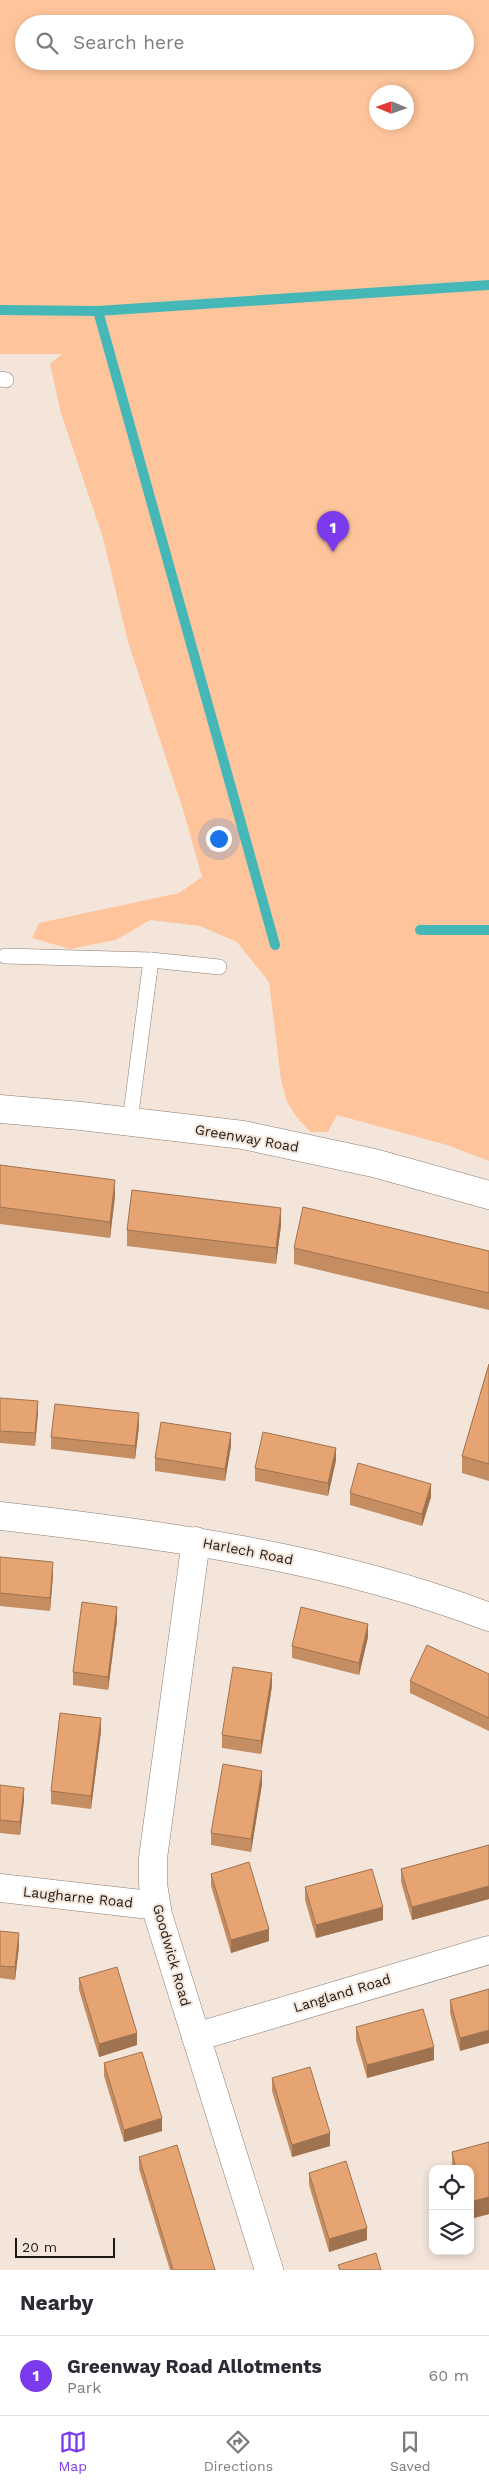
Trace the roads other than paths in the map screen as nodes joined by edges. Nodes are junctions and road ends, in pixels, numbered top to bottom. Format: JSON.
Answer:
{"nodes":[{"id":1,"x":5,"y":956,"type":"dead end"},
{"id":2,"x":151,"y":960,"type":"junction"},
{"id":3,"x":219,"y":967,"type":"dead end"},
{"id":4,"x":0,"y":1109,"type":"edge"},
{"id":5,"x":130,"y":1121,"type":"junction"},
{"id":6,"x":489,"y":1195,"type":"edge"},
{"id":7,"x":0,"y":1516,"type":"edge"},
{"id":8,"x":196,"y":1541,"type":"junction"},
{"id":9,"x":489,"y":1617,"type":"edge"},
{"id":10,"x":0,"y":1888,"type":"edge"},
{"id":11,"x":155,"y":1902,"type":"junction"},
{"id":12,"x":489,"y":1950,"type":"edge"},
{"id":13,"x":196,"y":2037,"type":"junction"},
{"id":14,"x":269,"y":2270,"type":"edge"}],
"edges":[{"from":1,"to":2,"type":"lane"},
{"from":2,"to":3,"type":"lane"},
{"from":2,"to":5,"type":"lane"},
{"from":4,"to":5,"type":"street","name":"Greenway Road"},
{"from":5,"to":6,"type":"street","name":"Greenway Road"},
{"from":7,"to":8,"type":"street","name":"Harlech Road"},
{"from":8,"to":9,"type":"street","name":"Harlech Road"},
{"from":8,"to":11,"type":"street","name":"Goodwick Road"},
{"from":10,"to":11,"type":"street","name":"Laugharne Road"},
{"from":11,"to":13,"type":"street","name":"Goodwick Road"},
{"from":12,"to":13,"type":"street","name":"Langland Road"},
{"from":13,"to":14,"type":"street","name":"Goodwick Road"}]}
